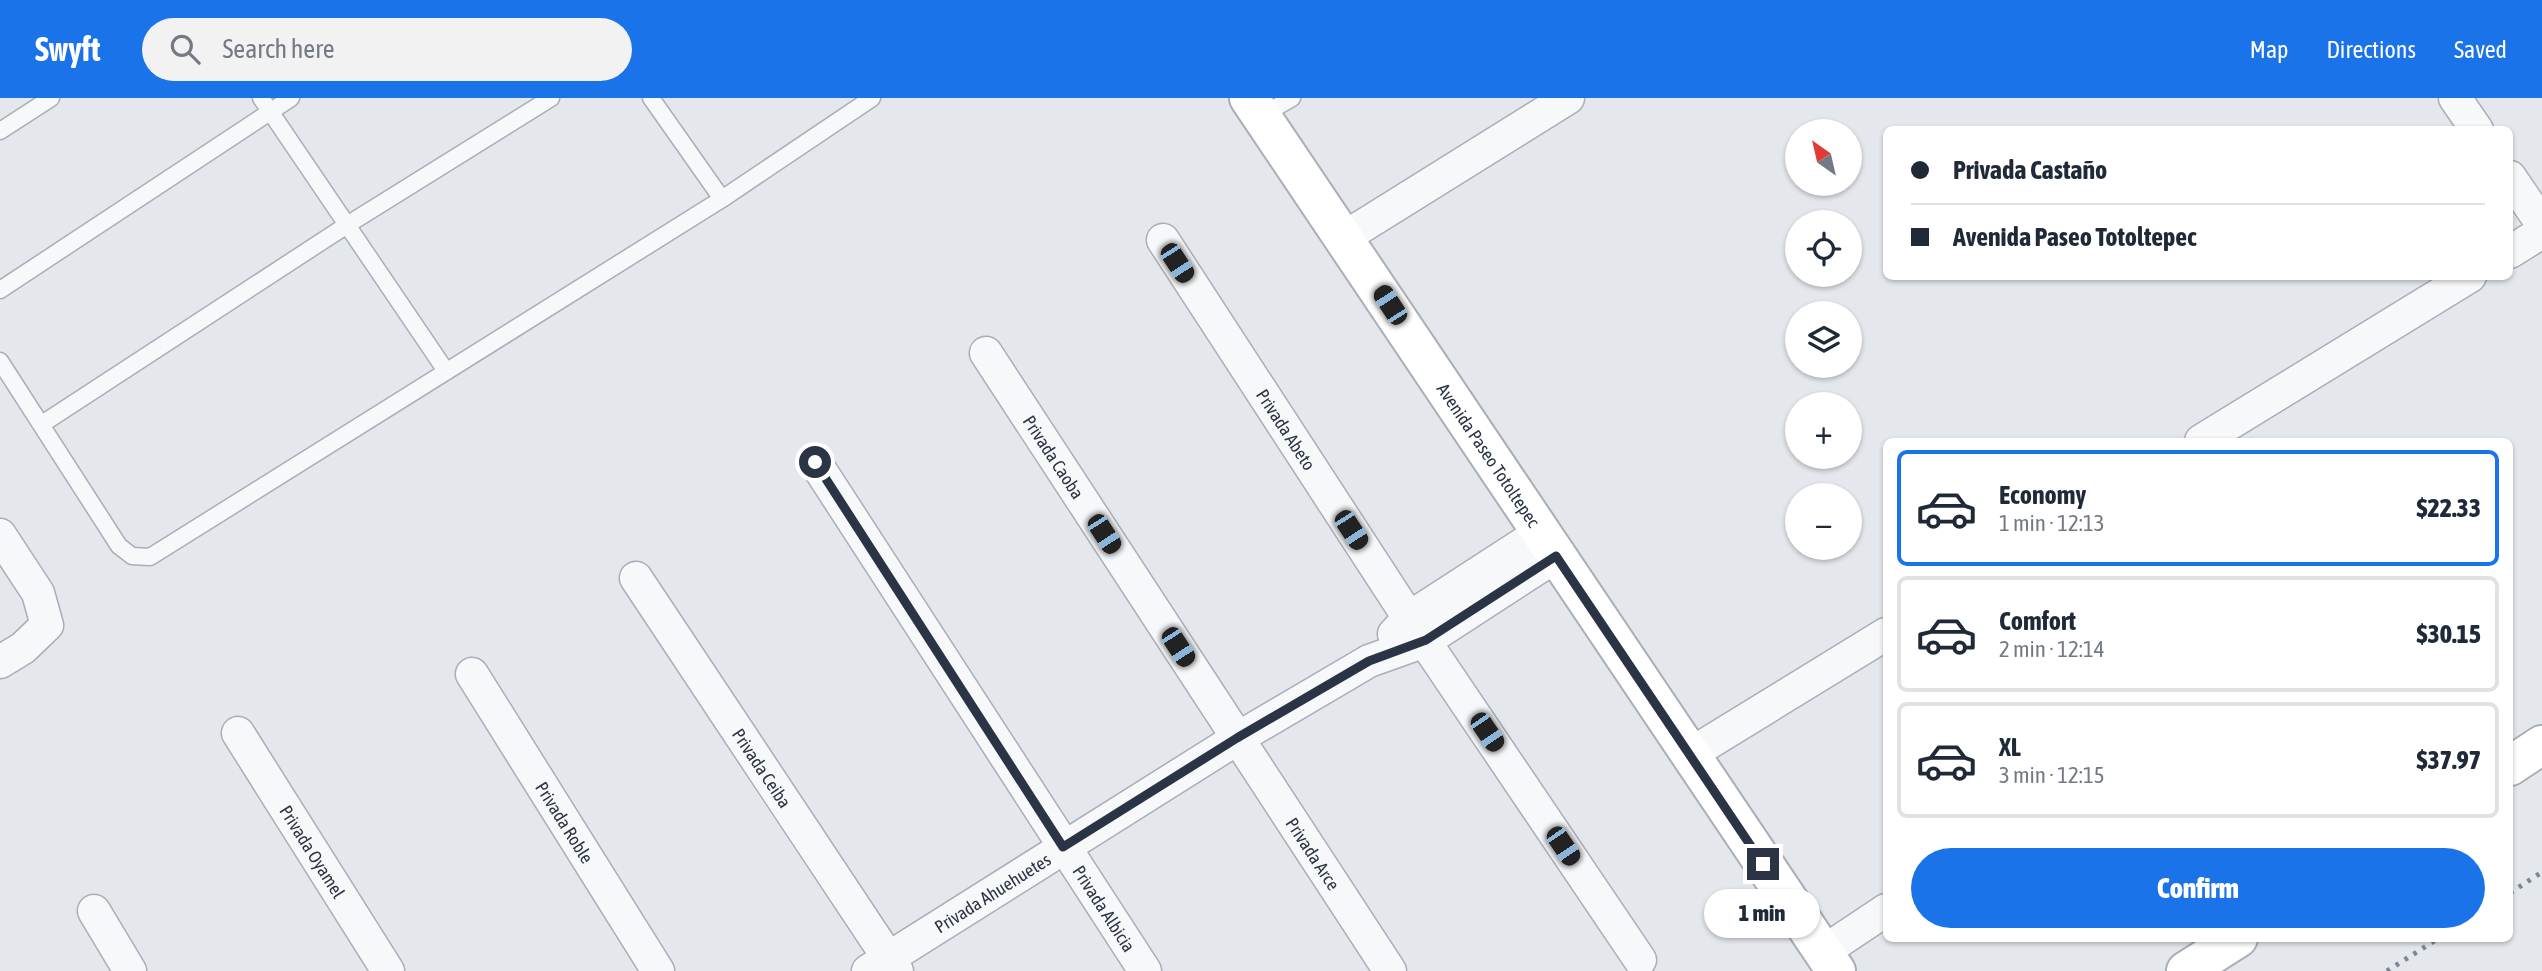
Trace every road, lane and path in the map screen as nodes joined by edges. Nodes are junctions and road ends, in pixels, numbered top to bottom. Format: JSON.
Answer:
{"nodes":[{"id":1,"x":51,"y":98,"type":"edge"},
{"id":2,"x":292,"y":98,"type":"edge"},
{"id":3,"x":551,"y":98,"type":"edge"},
{"id":4,"x":651,"y":98,"type":"edge"},
{"id":5,"x":872,"y":98,"type":"edge"},
{"id":6,"x":1568,"y":98,"type":"edge"},
{"id":7,"x":2455,"y":98,"type":"edge"},
{"id":8,"x":1267,"y":104,"type":"edge"},
{"id":9,"x":266,"y":105,"type":"edge"},
{"id":10,"x":2474,"y":126,"type":"edge"},
{"id":11,"x":0,"y":131,"type":"edge"},
{"id":12,"x":2513,"y":181,"type":"edge"},
{"id":13,"x":722,"y":199,"type":"junction"},
{"id":14,"x":2542,"y":224,"type":"edge"},
{"id":15,"x":347,"y":225,"type":"junction"},
{"id":16,"x":2542,"y":232,"type":"edge"},
{"id":17,"x":1345,"y":237,"type":"junction"},
{"id":18,"x":1163,"y":240,"type":"dead end"},
{"id":19,"x":2513,"y":250,"type":"edge"},
{"id":20,"x":2463,"y":280,"type":"edge"},
{"id":21,"x":0,"y":290,"type":"edge"},
{"id":22,"x":986,"y":353,"type":"dead end"},
{"id":23,"x":0,"y":361,"type":"edge"},
{"id":24,"x":446,"y":371,"type":"junction"},
{"id":25,"x":42,"y":424,"type":"junction"},
{"id":26,"x":2206,"y":438,"type":"edge"},
{"id":27,"x":815,"y":462,"type":"dead end"},
{"id":28,"x":0,"y":535,"type":"edge"},
{"id":29,"x":1548,"y":545,"type":"junction"},
{"id":30,"x":636,"y":578,"type":"dead end"},
{"id":31,"x":1417,"y":629,"type":"junction"},
{"id":32,"x":1883,"y":636,"type":"edge"},
{"id":33,"x":0,"y":662,"type":"edge"},
{"id":34,"x":472,"y":674,"type":"dead end"},
{"id":35,"x":238,"y":733,"type":"dead end"},
{"id":36,"x":1237,"y":738,"type":"junction"},
{"id":37,"x":2542,"y":745,"type":"edge"},
{"id":38,"x":1689,"y":755,"type":"junction"},
{"id":39,"x":2513,"y":764,"type":"edge"},
{"id":40,"x":1063,"y":847,"type":"junction"},
{"id":41,"x":94,"y":911,"type":"dead end"},
{"id":42,"x":1883,"y":914,"type":"edge"},
{"id":43,"x":2232,"y":942,"type":"edge"},
{"id":44,"x":1640,"y":960,"type":"dead end"},
{"id":45,"x":1829,"y":961,"type":"edge"},
{"id":46,"x":884,"y":967,"type":"edge"},
{"id":47,"x":130,"y":971,"type":"edge"},
{"id":48,"x":388,"y":971,"type":"edge"},
{"id":49,"x":658,"y":971,"type":"edge"},
{"id":50,"x":1145,"y":971,"type":"edge"},
{"id":51,"x":1390,"y":971,"type":"edge"},
{"id":52,"x":2186,"y":971,"type":"edge"}],
"edges":[{"from":1,"to":11,"type":"lane"},
{"from":2,"to":9,"type":"lane"},
{"from":3,"to":15,"type":"lane"},
{"from":4,"to":13,"type":"lane"},
{"from":5,"to":13,"type":"lane"},
{"from":6,"to":17,"type":"street"},
{"from":7,"to":10,"type":"street"},
{"from":8,"to":17,"type":"main road","name":"Avenida Paseo Totoltepec"},
{"from":9,"to":15,"type":"lane"},
{"from":9,"to":21,"type":"lane"},
{"from":12,"to":14,"type":"street"},
{"from":13,"to":24,"type":"lane"},
{"from":15,"to":24,"type":"lane"},
{"from":15,"to":25,"type":"lane"},
{"from":16,"to":19,"type":"street"},
{"from":17,"to":29,"type":"main road","name":"Avenida Paseo Totoltepec"},
{"from":18,"to":31,"type":"street","name":"Privada Abeto"},
{"from":20,"to":26,"type":"street"},
{"from":22,"to":36,"type":"street","name":"Privada Caoba"},
{"from":23,"to":25,"type":"lane"},
{"from":24,"to":25,"type":"lane"},
{"from":27,"to":40,"type":"street","name":"Privada Albicia"},
{"from":28,"to":33,"type":"street"},
{"from":29,"to":31,"type":"street","name":"Privada Ahuehuetes"},
{"from":29,"to":38,"type":"main road","name":"Avenida Paseo Totoltepec"},
{"from":30,"to":46,"type":"street","name":"Privada Ceiba"},
{"from":31,"to":36,"type":"street","name":"Privada Ahuehuetes"},
{"from":31,"to":44,"type":"street","name":"Privada Abeto"},
{"from":32,"to":38,"type":"street"},
{"from":34,"to":49,"type":"street","name":"Privada Roble"},
{"from":35,"to":48,"type":"street","name":"Privada Oyamel"},
{"from":36,"to":40,"type":"street","name":"Privada Ahuehuetes"},
{"from":36,"to":51,"type":"street","name":"Privada Arce"},
{"from":37,"to":39,"type":"main road"},
{"from":38,"to":45,"type":"main road","name":"Avenida Paseo Totoltepec"},
{"from":40,"to":46,"type":"street","name":"Privada Ahuehuetes"},
{"from":40,"to":50,"type":"street","name":"Privada Albicia"},
{"from":41,"to":47,"type":"street"},
{"from":42,"to":45,"type":"street"},
{"from":43,"to":52,"type":"main road"}]}
